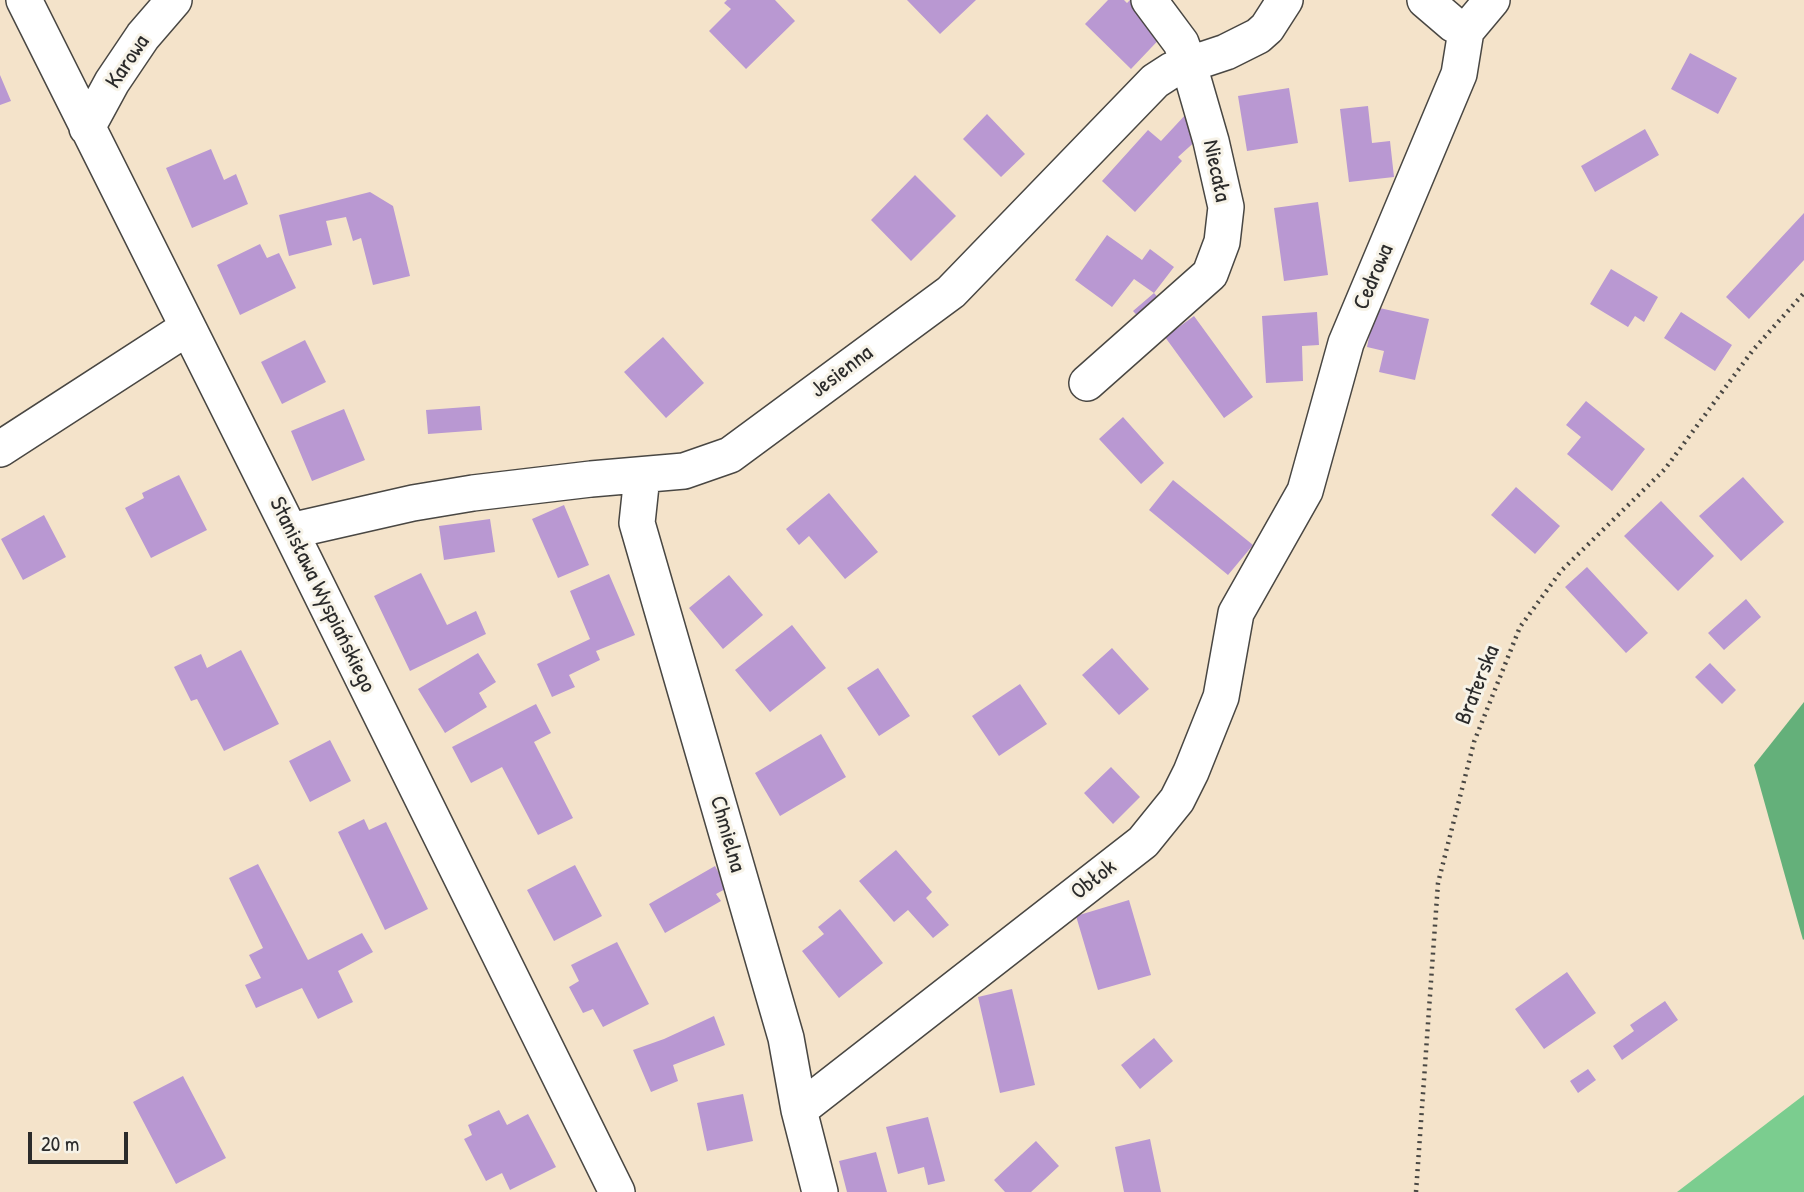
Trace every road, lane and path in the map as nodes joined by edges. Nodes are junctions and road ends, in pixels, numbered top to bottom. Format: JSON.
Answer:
{"nodes":[{"id":1,"x":24,"y":0,"type":"edge"},
{"id":2,"x":174,"y":0,"type":"edge"},
{"id":3,"x":1149,"y":0,"type":"edge"},
{"id":4,"x":1285,"y":0,"type":"edge"},
{"id":5,"x":1425,"y":0,"type":"edge"},
{"id":6,"x":1492,"y":0,"type":"edge"},
{"id":7,"x":1466,"y":31,"type":"junction"},
{"id":8,"x":1189,"y":65,"type":"junction"},
{"id":9,"x":87,"y":128,"type":"junction"},
{"id":10,"x":1804,"y":293,"type":"edge"},
{"id":11,"x":187,"y":328,"type":"junction"},
{"id":12,"x":1087,"y":383,"type":"dead end"},
{"id":13,"x":0,"y":449,"type":"edge"},
{"id":14,"x":642,"y":476,"type":"junction"},
{"id":15,"x":290,"y":531,"type":"junction"},
{"id":16,"x":1265,"y":560,"type":"joint"},
{"id":17,"x":799,"y":1110,"type":"junction"},
{"id":18,"x":617,"y":1192,"type":"edge"},
{"id":19,"x":820,"y":1192,"type":"edge"},
{"id":20,"x":1416,"y":1192,"type":"edge"}],
"edges":[{"from":1,"to":9,"type":"street","name":"Stanisława Wyspiańskiego"},
{"from":2,"to":9,"type":"street","name":"Karowa"},
{"from":3,"to":8,"type":"street","name":"Niecała"},
{"from":4,"to":8,"type":"street","name":"Jesienna"},
{"from":5,"to":7,"type":"street"},
{"from":6,"to":7,"type":"street"},
{"from":7,"to":16,"type":"street","name":"Cedrowa"},
{"from":8,"to":12,"type":"street","name":"Niecała"},
{"from":8,"to":14,"type":"street","name":"Jesienna"},
{"from":9,"to":11,"type":"street","name":"Stanisława Wyspiańskiego"},
{"from":10,"to":20,"type":"path","name":"Braterska"},
{"from":11,"to":13,"type":"street"},
{"from":11,"to":15,"type":"street","name":"Stanisława Wyspiańskiego"},
{"from":14,"to":15,"type":"street","name":"Jesienna"},
{"from":14,"to":17,"type":"street","name":"Chmielna"},
{"from":15,"to":18,"type":"street","name":"Stanisława Wyspiańskiego"},
{"from":16,"to":17,"type":"street","name":"Obłok"},
{"from":17,"to":19,"type":"street","name":"Chmielna"}]}
